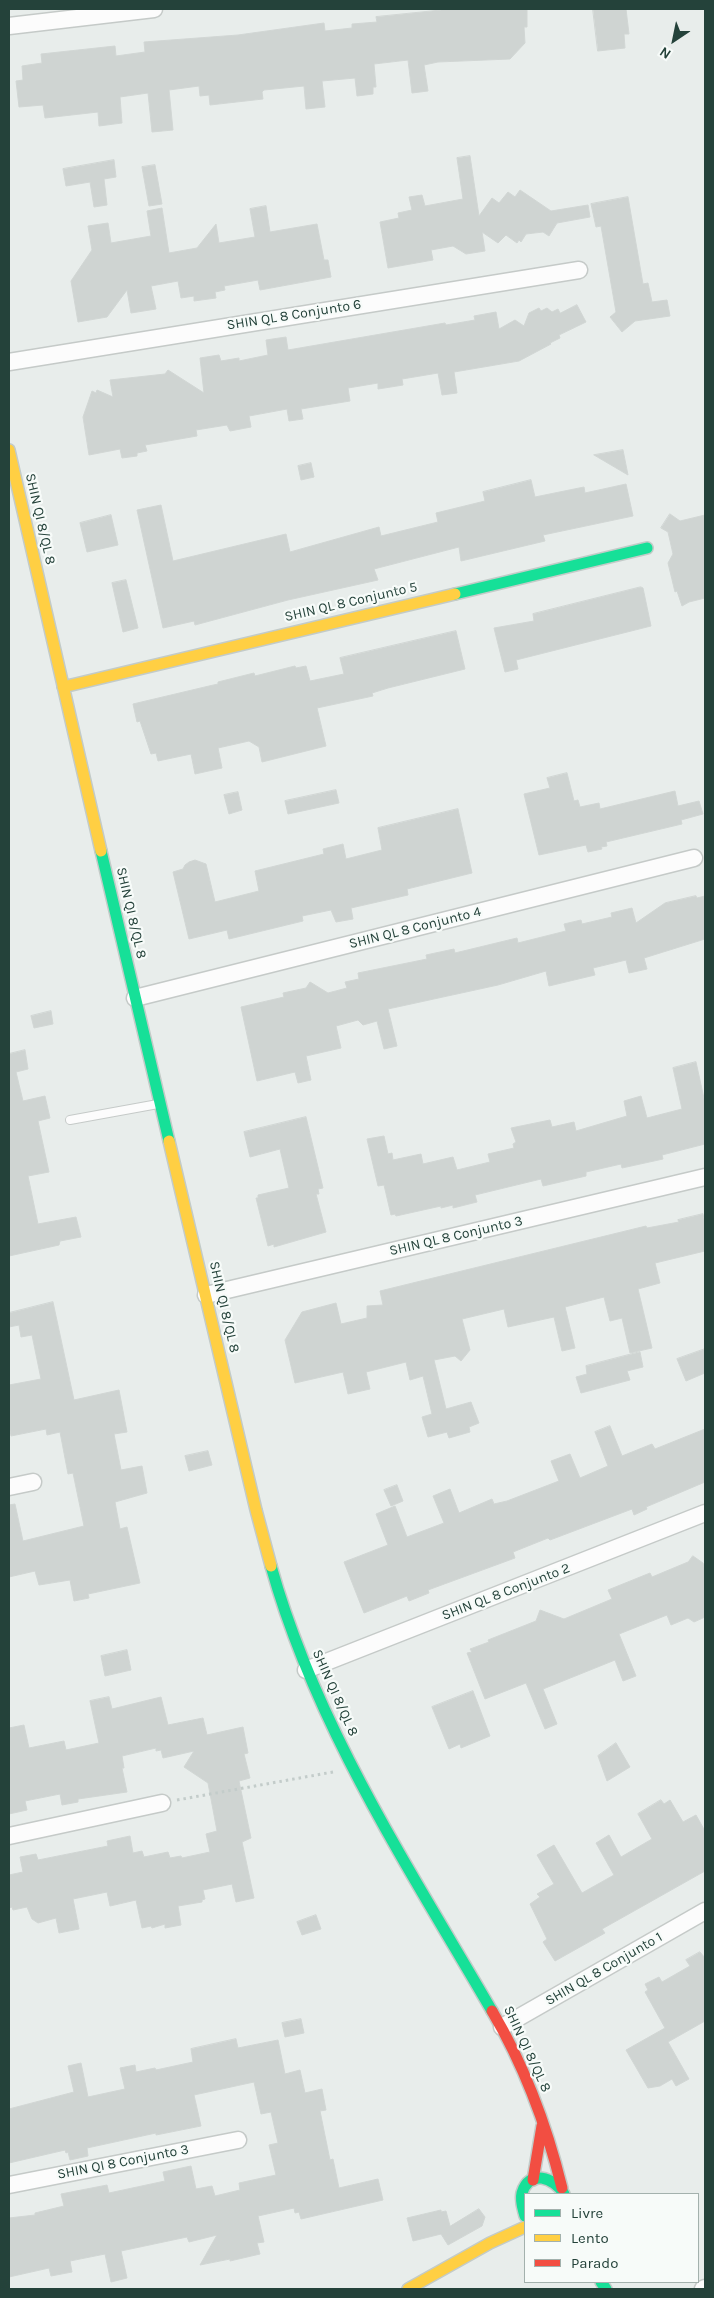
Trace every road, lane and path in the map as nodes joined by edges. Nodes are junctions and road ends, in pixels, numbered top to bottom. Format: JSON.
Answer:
{"nodes":[{"id":1,"x":154,"y":9,"type":"edge"},
{"id":2,"x":9,"y":26,"type":"edge"},
{"id":3,"x":579,"y":270,"type":"dead end"},
{"id":4,"x":9,"y":362,"type":"edge"},
{"id":5,"x":9,"y":456,"type":"edge"},
{"id":6,"x":647,"y":548,"type":"dead end"},
{"id":7,"x":63,"y":687,"type":"junction"},
{"id":8,"x":694,"y":858,"type":"dead end"},
{"id":9,"x":135,"y":998,"type":"junction"},
{"id":10,"x":160,"y":1104,"type":"junction"},
{"id":11,"x":70,"y":1120,"type":"dead end"},
{"id":12,"x":705,"y":1176,"type":"edge"},
{"id":13,"x":206,"y":1294,"type":"junction"},
{"id":14,"x":33,"y":1482,"type":"dead end"},
{"id":15,"x":9,"y":1487,"type":"edge"},
{"id":16,"x":705,"y":1513,"type":"edge"},
{"id":17,"x":306,"y":1670,"type":"junction"},
{"id":18,"x":354,"y":1768,"type":"junction"},
{"id":19,"x":162,"y":1803,"type":"joint"},
{"id":20,"x":9,"y":1836,"type":"edge"},
{"id":21,"x":705,"y":1911,"type":"edge"},
{"id":22,"x":502,"y":2027,"type":"junction"},
{"id":23,"x":543,"y":2123,"type":"junction"},
{"id":24,"x":238,"y":2140,"type":"dead end"},
{"id":25,"x":533,"y":2180,"type":"junction"},
{"id":26,"x":9,"y":2185,"type":"edge"},
{"id":27,"x":563,"y":2191,"type":"edge"},
{"id":28,"x":520,"y":2204,"type":"junction"},
{"id":29,"x":524,"y":2214,"type":"edge"},
{"id":30,"x":524,"y":2227,"type":"edge"},
{"id":31,"x":490,"y":2243,"type":"junction"},
{"id":32,"x":408,"y":2289,"type":"edge"}],
"edges":[{"from":1,"to":2,"type":"street"},
{"from":3,"to":4,"type":"street","name":"SHIN QL 8 Conjunto 6"},
{"from":5,"to":7,"type":"street","name":"SHIN QI 8/QL 8"},
{"from":6,"to":7,"type":"street","name":"SHIN QL 8 Conjunto 5"},
{"from":7,"to":9,"type":"street","name":"SHIN QI 8/QL 8"},
{"from":8,"to":9,"type":"street","name":"SHIN QL 8 Conjunto 4"},
{"from":9,"to":10,"type":"street","name":"SHIN QI 8/QL 8"},
{"from":10,"to":11,"type":"lane"},
{"from":10,"to":13,"type":"street","name":"SHIN QI 8/QL 8"},
{"from":12,"to":13,"type":"street","name":"SHIN QL 8 Conjunto 3"},
{"from":13,"to":17,"type":"street","name":"SHIN QI 8/QL 8"},
{"from":14,"to":15,"type":"street"},
{"from":16,"to":17,"type":"street","name":"SHIN QL 8 Conjunto 2"},
{"from":17,"to":18,"type":"street","name":"SHIN QI 8/QL 8"},
{"from":18,"to":19,"type":"path"},
{"from":18,"to":22,"type":"street","name":"SHIN QI 8/QL 8"},
{"from":19,"to":20,"type":"street"},
{"from":21,"to":22,"type":"street","name":"SHIN QL 8 Conjunto 1"},
{"from":22,"to":23,"type":"street","name":"SHIN QI 8/QL 8"},
{"from":23,"to":25,"type":"street"},
{"from":23,"to":27,"type":"street","name":"SHIN QI 8/QL 8"},
{"from":24,"to":26,"type":"street","name":"SHIN QI 8 Conjunto 3"},
{"from":25,"to":27,"type":"street"},
{"from":25,"to":28,"type":"street"},
{"from":28,"to":29,"type":"street"},
{"from":28,"to":31,"type":"street"},
{"from":30,"to":31,"type":"street"},
{"from":31,"to":32,"type":"street"}]}
